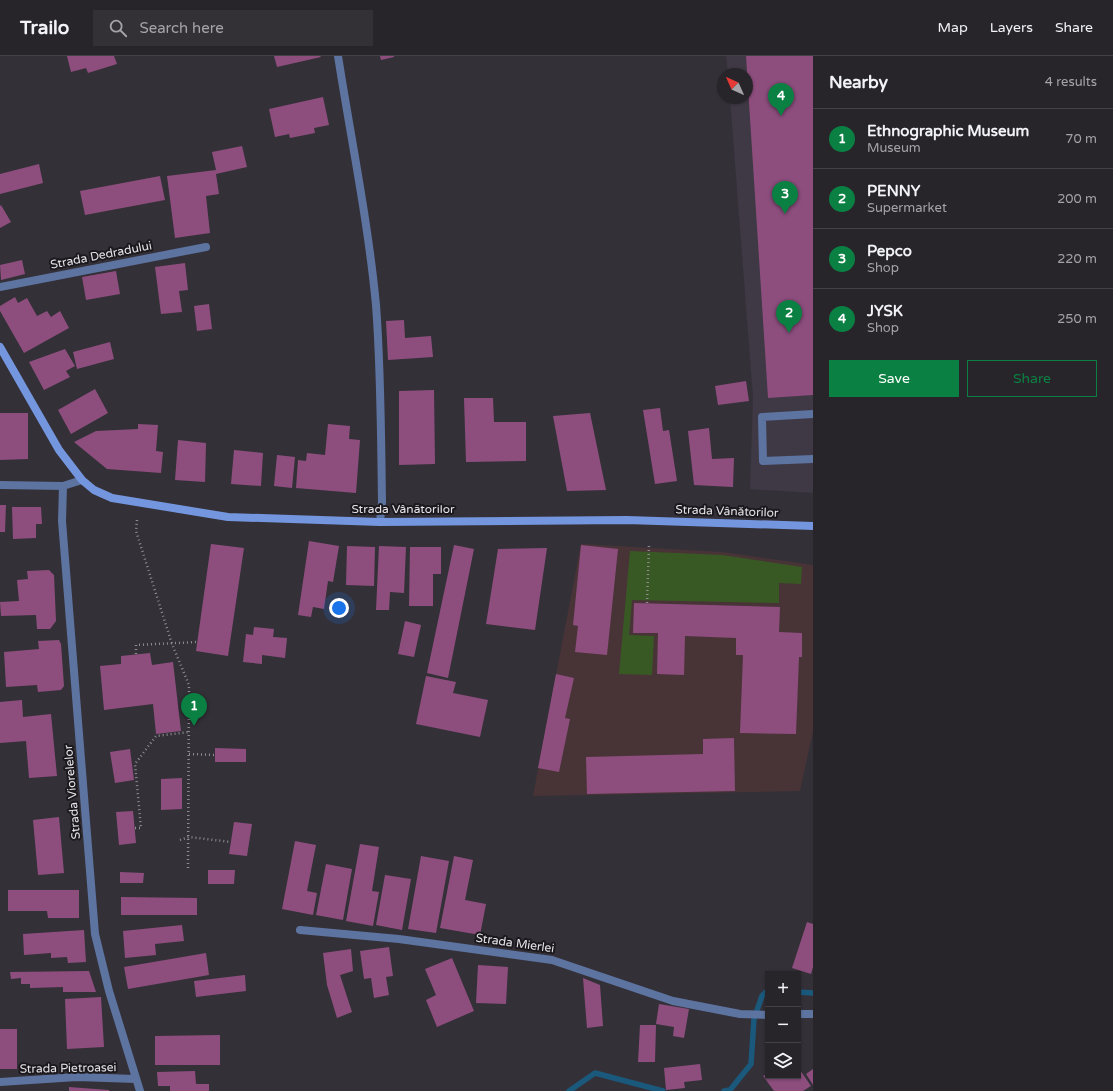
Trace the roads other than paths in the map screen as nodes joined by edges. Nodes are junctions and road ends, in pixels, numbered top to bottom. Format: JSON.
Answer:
{"nodes":[{"id":1,"x":338,"y":56,"type":"edge"},
{"id":2,"x":206,"y":247,"type":"dead end"},
{"id":3,"x":0,"y":287,"type":"edge"},
{"id":4,"x":0,"y":347,"type":"edge"},
{"id":5,"x":813,"y":414,"type":"edge"},
{"id":6,"x":813,"y":459,"type":"edge"},
{"id":7,"x":82,"y":480,"type":"junction"},
{"id":8,"x":0,"y":485,"type":"edge"},
{"id":9,"x":63,"y":486,"type":"junction"},
{"id":10,"x":380,"y":522,"type":"junction"},
{"id":11,"x":813,"y":526,"type":"edge"},
{"id":12,"x":300,"y":930,"type":"dead end"},
{"id":13,"x":801,"y":1014,"type":"edge"},
{"id":14,"x":813,"y":1014,"type":"edge"},
{"id":15,"x":765,"y":1015,"type":"edge"},
{"id":16,"x":136,"y":1079,"type":"junction"},
{"id":17,"x":0,"y":1082,"type":"edge"},
{"id":18,"x":140,"y":1091,"type":"edge"}],
"edges":[{"from":1,"to":10,"type":"street"},
{"from":2,"to":3,"type":"street","name":"Strada Dedradului"},
{"from":4,"to":7,"type":"main road"},
{"from":5,"to":6,"type":"street"},
{"from":7,"to":9,"type":"street"},
{"from":7,"to":10,"type":"main road","name":"Strada Vânătorilor"},
{"from":8,"to":9,"type":"street"},
{"from":9,"to":16,"type":"street","name":"Strada Viorelelor"},
{"from":10,"to":11,"type":"main road","name":"Strada Vânătorilor"},
{"from":12,"to":15,"type":"street","name":"Strada Mierlei"},
{"from":13,"to":14,"type":"street"},
{"from":16,"to":17,"type":"street","name":"Strada Pietroasei"},
{"from":16,"to":18,"type":"street","name":"Strada Viorelelor"}]}
